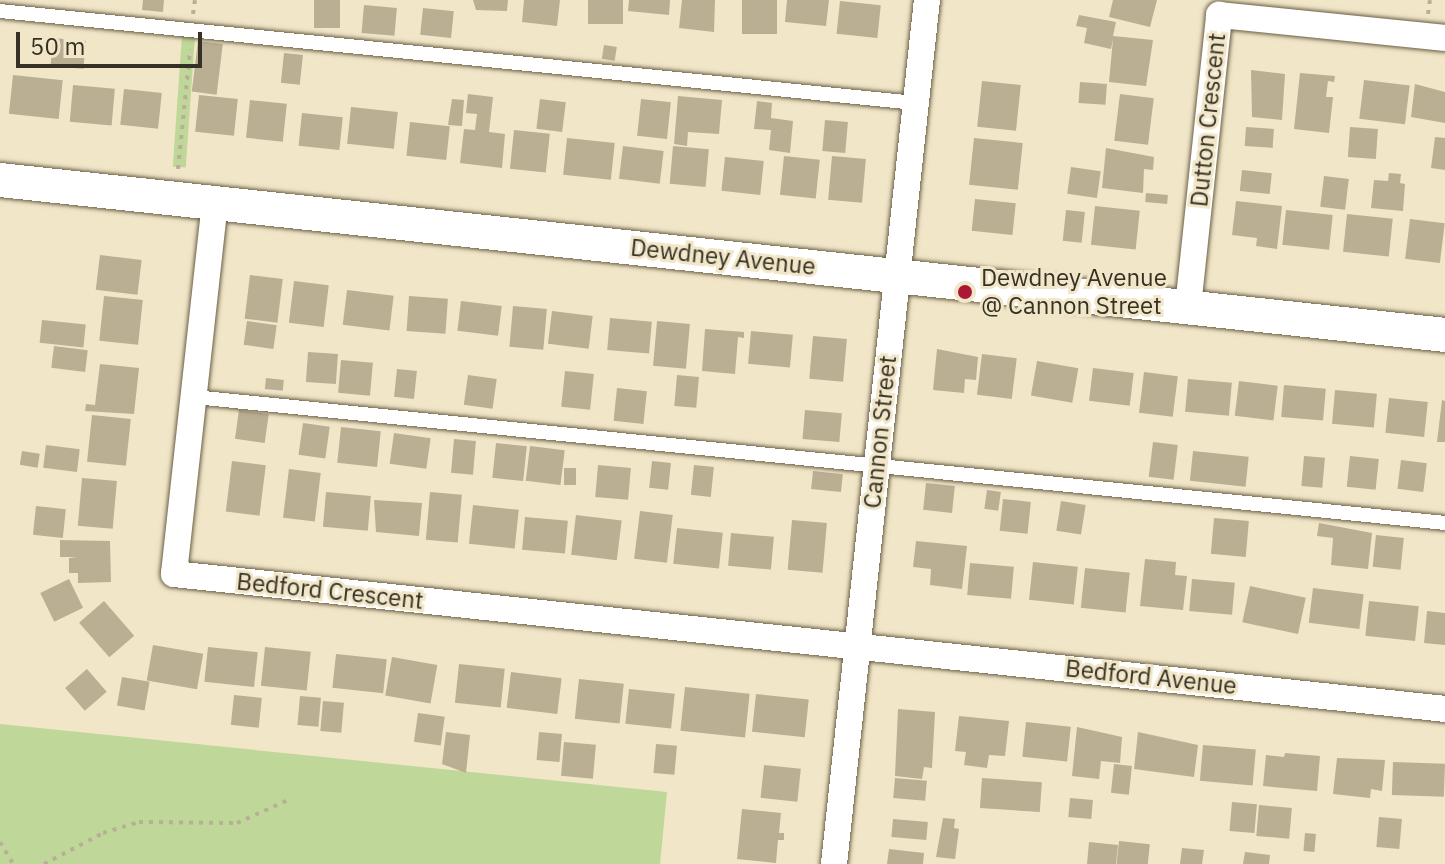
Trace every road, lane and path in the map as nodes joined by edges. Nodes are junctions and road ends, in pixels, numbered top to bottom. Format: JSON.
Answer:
{"nodes":[{"id":1,"x":195,"y":0,"type":"edge"},
{"id":2,"x":927,"y":0,"type":"edge"},
{"id":3,"x":0,"y":11,"type":"edge"},
{"id":4,"x":192,"y":29,"type":"junction"},
{"id":5,"x":1445,"y":38,"type":"edge"},
{"id":6,"x":915,"y":103,"type":"junction"},
{"id":7,"x":0,"y":180,"type":"edge"},
{"id":8,"x":175,"y":198,"type":"junction"},
{"id":9,"x":215,"y":202,"type":"junction"},
{"id":10,"x":896,"y":276,"type":"junction"},
{"id":11,"x":1188,"y":307,"type":"junction"},
{"id":12,"x":1445,"y":335,"type":"edge"},
{"id":13,"x":194,"y":397,"type":"junction"},
{"id":14,"x":876,"y":467,"type":"junction"},
{"id":15,"x":1445,"y":523,"type":"edge"},
{"id":16,"x":858,"y":646,"type":"junction"},
{"id":17,"x":1445,"y":709,"type":"edge"},
{"id":18,"x":286,"y":801,"type":"dead end"},
{"id":19,"x":0,"y":842,"type":"edge"},
{"id":20,"x":13,"y":864,"type":"edge"},
{"id":21,"x":44,"y":864,"type":"edge"},
{"id":22,"x":834,"y":864,"type":"edge"}],
"edges":[{"from":1,"to":4,"type":"path"},
{"from":2,"to":6,"type":"street","name":"Cannon Street"},
{"from":3,"to":4,"type":"lane"},
{"from":4,"to":6,"type":"lane"},
{"from":4,"to":8,"type":"path"},
{"from":5,"to":11,"type":"street","name":"Dutton Crescent"},
{"from":6,"to":10,"type":"street","name":"Cannon Street"},
{"from":7,"to":8,"type":"street","name":"Dewdney Avenue"},
{"from":8,"to":9,"type":"street","name":"Dewdney Avenue"},
{"from":9,"to":10,"type":"street","name":"Dewdney Avenue"},
{"from":9,"to":13,"type":"street","name":"Bedford Crescent"},
{"from":10,"to":11,"type":"street","name":"Dewdney Avenue"},
{"from":10,"to":14,"type":"street","name":"Cannon Street"},
{"from":11,"to":12,"type":"street","name":"Dewdney Avenue"},
{"from":13,"to":14,"type":"lane"},
{"from":13,"to":16,"type":"street","name":"Bedford Crescent"},
{"from":14,"to":15,"type":"lane"},
{"from":14,"to":16,"type":"street","name":"Cannon Street"},
{"from":16,"to":17,"type":"street","name":"Bedford Avenue"},
{"from":16,"to":22,"type":"street","name":"Cannon Street"},
{"from":18,"to":21,"type":"path"},
{"from":19,"to":20,"type":"path"}]}
